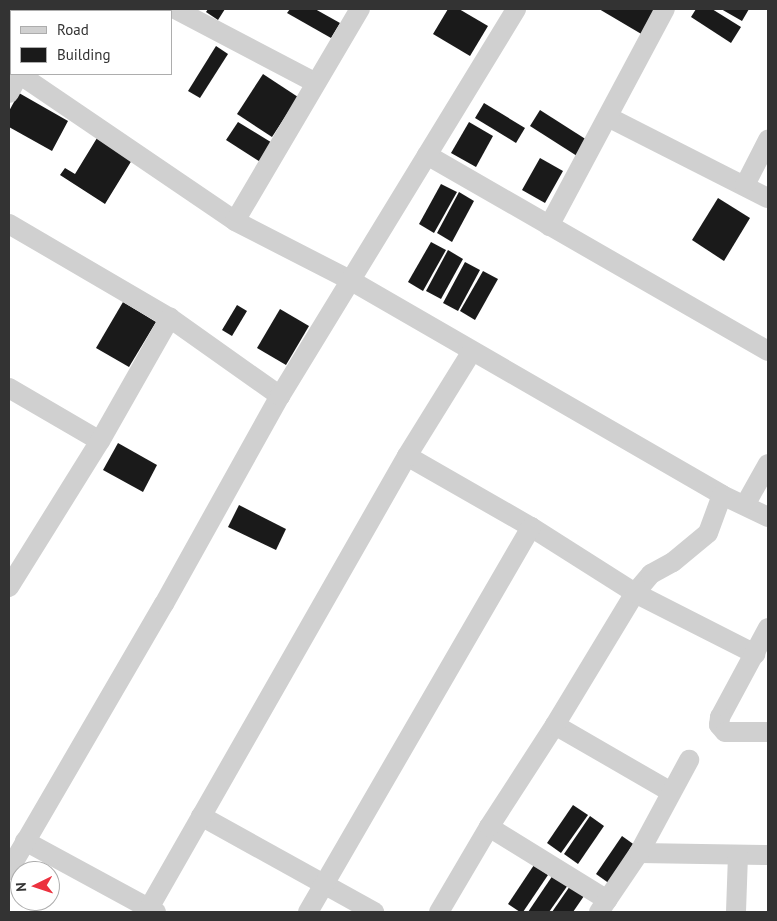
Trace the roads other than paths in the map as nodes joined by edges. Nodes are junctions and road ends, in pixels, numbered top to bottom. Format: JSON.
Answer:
{"nodes":[{"id":1,"x":175,"y":9,"type":"edge"},
{"id":2,"x":360,"y":9,"type":"edge"},
{"id":3,"x":516,"y":9,"type":"edge"},
{"id":4,"x":665,"y":9,"type":"edge"},
{"id":5,"x":18,"y":75,"type":"edge"},
{"id":6,"x":20,"y":75,"type":"edge"},
{"id":7,"x":316,"y":83,"type":"junction"},
{"id":8,"x":9,"y":93,"type":"edge"},
{"id":9,"x":608,"y":117,"type":"junction"},
{"id":10,"x":768,"y":140,"type":"edge"},
{"id":11,"x":426,"y":155,"type":"junction"},
{"id":12,"x":745,"y":185,"type":"junction"},
{"id":13,"x":768,"y":198,"type":"edge"},
{"id":14,"x":236,"y":221,"type":"junction"},
{"id":15,"x":9,"y":224,"type":"edge"},
{"id":16,"x":549,"y":226,"type":"junction"},
{"id":17,"x":350,"y":280,"type":"junction"},
{"id":18,"x":170,"y":318,"type":"junction"},
{"id":19,"x":472,"y":351,"type":"junction"},
{"id":20,"x":768,"y":351,"type":"edge"},
{"id":21,"x":9,"y":388,"type":"edge"},
{"id":22,"x":280,"y":396,"type":"junction"},
{"id":23,"x":100,"y":441,"type":"junction"},
{"id":24,"x":407,"y":456,"type":"junction"},
{"id":25,"x":768,"y":464,"type":"edge"},
{"id":26,"x":722,"y":495,"type":"junction"},
{"id":27,"x":745,"y":505,"type":"junction"},
{"id":28,"x":768,"y":517,"type":"edge"},
{"id":29,"x":531,"y":527,"type":"junction"},
{"id":30,"x":9,"y":587,"type":"edge"},
{"id":31,"x":634,"y":593,"type":"junction"},
{"id":32,"x":768,"y":628,"type":"edge"},
{"id":33,"x":755,"y":654,"type":"junction"},
{"id":34,"x":555,"y":725,"type":"junction"},
{"id":35,"x":768,"y":732,"type":"edge"},
{"id":36,"x":689,"y":760,"type":"dead end"},
{"id":37,"x":670,"y":792,"type":"junction"},
{"id":38,"x":201,"y":816,"type":"junction"},
{"id":39,"x":489,"y":827,"type":"junction"},
{"id":40,"x":25,"y":841,"type":"junction"},
{"id":41,"x":639,"y":853,"type":"junction"},
{"id":42,"x":738,"y":855,"type":"junction"},
{"id":43,"x":768,"y":855,"type":"edge"},
{"id":44,"x":9,"y":870,"type":"edge"},
{"id":45,"x":325,"y":883,"type":"junction"},
{"id":46,"x":603,"y":906,"type":"edge"},
{"id":47,"x":152,"y":910,"type":"edge"},
{"id":48,"x":308,"y":912,"type":"edge"},
{"id":49,"x":374,"y":912,"type":"edge"},
{"id":50,"x":439,"y":912,"type":"edge"},
{"id":51,"x":736,"y":912,"type":"edge"}],
"edges":[{"from":1,"to":7,"type":"street"},
{"from":2,"to":7,"type":"street"},
{"from":3,"to":11,"type":"street"},
{"from":4,"to":9,"type":"street"},
{"from":5,"to":8,"type":"street"},
{"from":6,"to":14,"type":"street"},
{"from":7,"to":14,"type":"street"},
{"from":9,"to":12,"type":"street"},
{"from":9,"to":16,"type":"street"},
{"from":10,"to":12,"type":"street"},
{"from":11,"to":16,"type":"street"},
{"from":11,"to":17,"type":"street"},
{"from":12,"to":13,"type":"street"},
{"from":14,"to":17,"type":"street"},
{"from":15,"to":18,"type":"street"},
{"from":16,"to":20,"type":"street"},
{"from":17,"to":19,"type":"street"},
{"from":17,"to":22,"type":"street"},
{"from":18,"to":22,"type":"street"},
{"from":18,"to":23,"type":"street"},
{"from":19,"to":24,"type":"street"},
{"from":19,"to":26,"type":"street"},
{"from":21,"to":23,"type":"street"},
{"from":22,"to":40,"type":"street"},
{"from":23,"to":30,"type":"street"},
{"from":24,"to":29,"type":"street"},
{"from":24,"to":38,"type":"street"},
{"from":25,"to":27,"type":"street"},
{"from":26,"to":27,"type":"street"},
{"from":26,"to":31,"type":"street"},
{"from":27,"to":28,"type":"street"},
{"from":29,"to":31,"type":"street"},
{"from":29,"to":45,"type":"street"},
{"from":31,"to":33,"type":"street"},
{"from":31,"to":34,"type":"street"},
{"from":32,"to":33,"type":"street"},
{"from":33,"to":35,"type":"street"},
{"from":34,"to":37,"type":"street"},
{"from":34,"to":39,"type":"street"},
{"from":36,"to":37,"type":"street"},
{"from":37,"to":41,"type":"street"},
{"from":38,"to":45,"type":"street"},
{"from":38,"to":47,"type":"street"},
{"from":39,"to":46,"type":"street"},
{"from":39,"to":50,"type":"street"},
{"from":40,"to":44,"type":"street"},
{"from":40,"to":47,"type":"street"},
{"from":41,"to":42,"type":"street"},
{"from":41,"to":46,"type":"street"},
{"from":42,"to":43,"type":"street"},
{"from":42,"to":51,"type":"street"},
{"from":45,"to":48,"type":"street"},
{"from":45,"to":49,"type":"street"}]}
